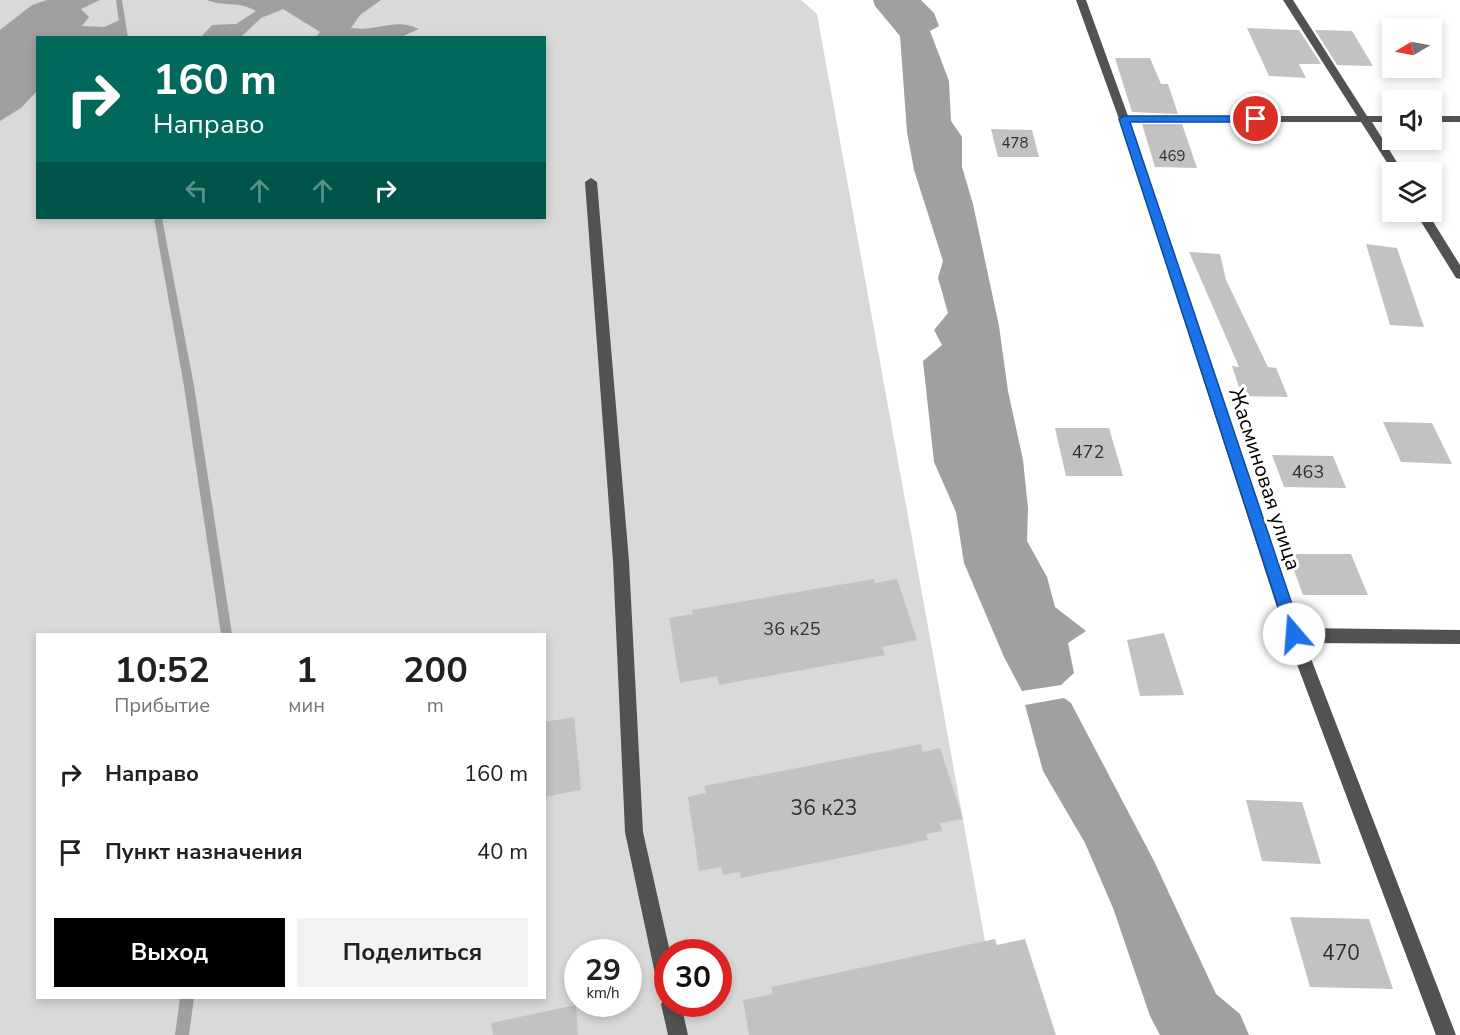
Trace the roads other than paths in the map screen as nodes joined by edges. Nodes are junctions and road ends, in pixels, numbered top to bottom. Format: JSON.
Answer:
{"nodes":[{"id":1,"x":1081,"y":0,"type":"edge"},
{"id":2,"x":1288,"y":0,"type":"edge"},
{"id":3,"x":1124,"y":119,"type":"junction"},
{"id":4,"x":1365,"y":119,"type":"junction"},
{"id":5,"x":1382,"y":119,"type":"edge"},
{"id":6,"x":1442,"y":119,"type":"edge"},
{"id":7,"x":1460,"y":120,"type":"edge"},
{"id":8,"x":1392,"y":162,"type":"edge"},
{"id":9,"x":591,"y":182,"type":"dead end"},
{"id":10,"x":1428,"y":222,"type":"edge"},
{"id":11,"x":1460,"y":275,"type":"edge"},
{"id":12,"x":1294,"y":634,"type":"junction"},
{"id":13,"x":1460,"y":637,"type":"edge"},
{"id":14,"x":657,"y":939,"type":"edge"},
{"id":15,"x":674,"y":1017,"type":"edge"},
{"id":16,"x":678,"y":1035,"type":"edge"},
{"id":17,"x":1446,"y":1035,"type":"edge"}],
"edges":[{"from":1,"to":3,"type":"street","name":"Жасминовая улица"},
{"from":2,"to":4,"type":"street"},
{"from":3,"to":4,"type":"street"},
{"from":3,"to":12,"type":"street","name":"Жасминовая улица"},
{"from":4,"to":5,"type":"street"},
{"from":4,"to":8,"type":"street"},
{"from":6,"to":7,"type":"street"},
{"from":9,"to":14,"type":"street"},
{"from":10,"to":11,"type":"street"},
{"from":12,"to":13,"type":"street"},
{"from":12,"to":17,"type":"street","name":"Жасминовая улица"},
{"from":15,"to":16,"type":"street"}]}
